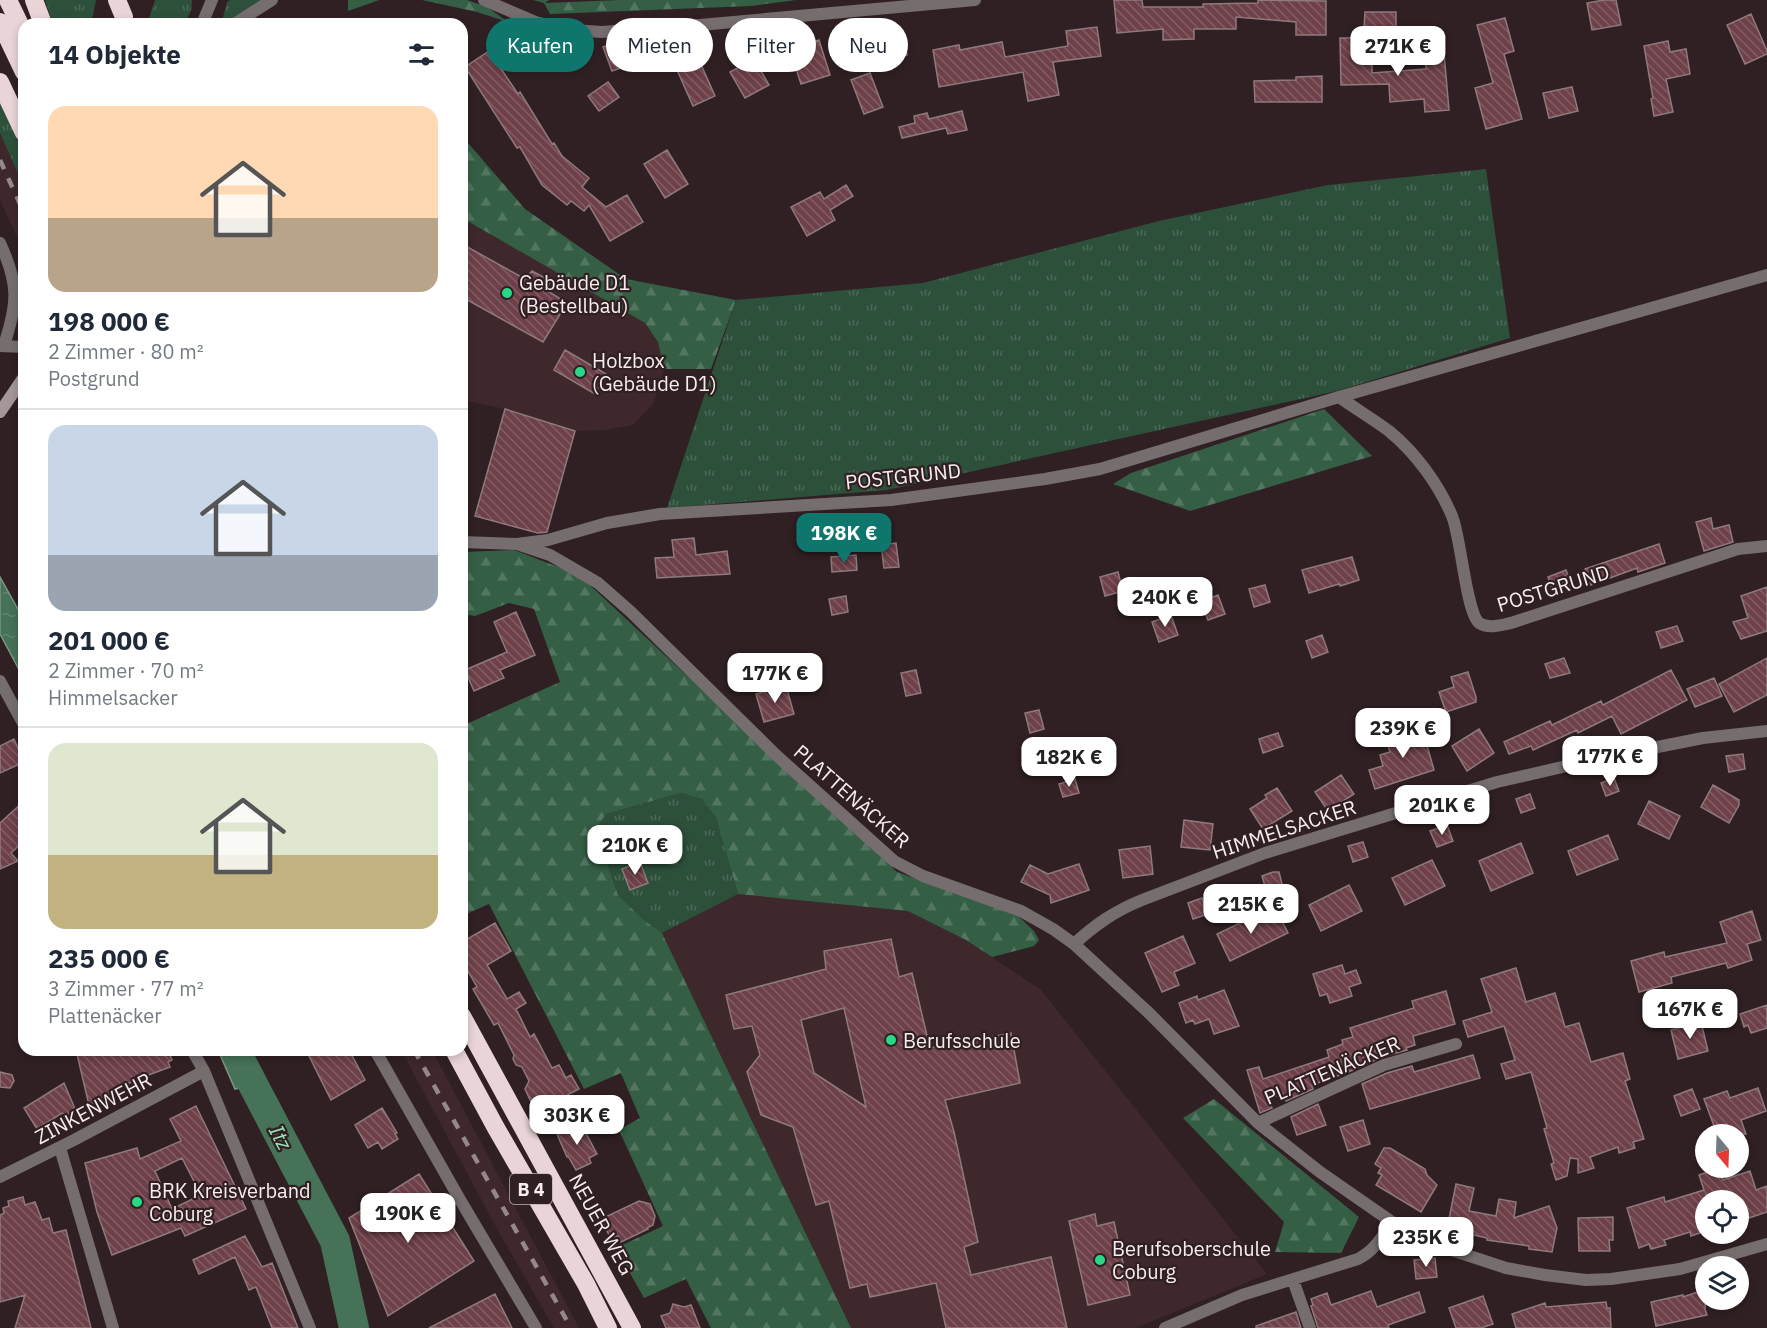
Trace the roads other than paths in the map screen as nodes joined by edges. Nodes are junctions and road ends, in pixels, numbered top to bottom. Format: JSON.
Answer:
{"nodes":[{"id":1,"x":8,"y":0,"type":"edge"},
{"id":2,"x":34,"y":0,"type":"edge"},
{"id":3,"x":117,"y":0,"type":"edge"},
{"id":4,"x":212,"y":0,"type":"edge"},
{"id":5,"x":272,"y":0,"type":"edge"},
{"id":6,"x":484,"y":0,"type":"edge"},
{"id":7,"x":975,"y":0,"type":"edge"},
{"id":8,"x":125,"y":14,"type":"edge"},
{"id":9,"x":41,"y":18,"type":"edge"},
{"id":10,"x":204,"y":18,"type":"edge"},
{"id":11,"x":244,"y":18,"type":"edge"},
{"id":12,"x":18,"y":21,"type":"edge"},
{"id":13,"x":0,"y":22,"type":"edge"},
{"id":14,"x":18,"y":60,"type":"edge"},
{"id":15,"x":0,"y":82,"type":"edge"},
{"id":16,"x":18,"y":120,"type":"edge"},
{"id":17,"x":0,"y":243,"type":"edge"},
{"id":18,"x":1767,"y":275,"type":"edge"},
{"id":19,"x":2,"y":346,"type":"edge"},
{"id":20,"x":18,"y":347,"type":"edge"},
{"id":21,"x":18,"y":386,"type":"edge"},
{"id":22,"x":1339,"y":397,"type":"junction"},
{"id":23,"x":0,"y":412,"type":"edge"},
{"id":24,"x":468,"y":542,"type":"edge"},
{"id":25,"x":517,"y":544,"type":"junction"},
{"id":26,"x":1767,"y":546,"type":"edge"},
{"id":27,"x":0,"y":681,"type":"edge"},
{"id":28,"x":18,"y":714,"type":"edge"},
{"id":29,"x":1767,"y":731,"type":"edge"},
{"id":30,"x":1074,"y":944,"type":"junction"},
{"id":31,"x":468,"y":1027,"type":"edge"},
{"id":32,"x":1456,"y":1044,"type":"dead end"},
{"id":33,"x":195,"y":1056,"type":"edge"},
{"id":34,"x":378,"y":1056,"type":"edge"},
{"id":35,"x":457,"y":1056,"type":"edge"},
{"id":36,"x":204,"y":1071,"type":"junction"},
{"id":37,"x":1258,"y":1123,"type":"junction"},
{"id":38,"x":60,"y":1148,"type":"junction"},
{"id":39,"x":0,"y":1177,"type":"edge"},
{"id":40,"x":1392,"y":1222,"type":"junction"},
{"id":41,"x":1767,"y":1244,"type":"edge"},
{"id":42,"x":1293,"y":1280,"type":"junction"},
{"id":43,"x":113,"y":1328,"type":"edge"},
{"id":44,"x":310,"y":1328,"type":"edge"},
{"id":45,"x":536,"y":1328,"type":"edge"},
{"id":46,"x":608,"y":1328,"type":"edge"},
{"id":47,"x":633,"y":1328,"type":"edge"},
{"id":48,"x":1165,"y":1328,"type":"edge"},
{"id":49,"x":1310,"y":1328,"type":"edge"}],
"edges":[{"from":1,"to":12,"type":"highway"},
{"from":2,"to":9,"type":"highway"},
{"from":3,"to":8,"type":"highway"},
{"from":4,"to":10,"type":"street"},
{"from":5,"to":11,"type":"street"},
{"from":6,"to":7,"type":"street"},
{"from":13,"to":14,"type":"highway"},
{"from":15,"to":16,"type":"highway"},
{"from":17,"to":19,"type":"street"},
{"from":18,"to":22,"type":"street","name":"POSTGRUND"},
{"from":19,"to":20,"type":"street"},
{"from":21,"to":23,"type":"street"},
{"from":22,"to":25,"type":"street","name":"POSTGRUND"},
{"from":22,"to":26,"type":"street","name":"POSTGRUND"},
{"from":24,"to":25,"type":"street","name":"POSTGRUND"},
{"from":25,"to":30,"type":"street","name":"PLATTENÄCKER"},
{"from":27,"to":28,"type":"street"},
{"from":29,"to":30,"type":"street","name":"HIMMELSACKER"},
{"from":30,"to":37,"type":"street","name":"PLATTENÄCKER"},
{"from":31,"to":47,"type":"highway","name":"NEUER WEG","number":"B 4"},
{"from":32,"to":37,"type":"street","name":"PLATTENÄCKER"},
{"from":33,"to":36,"type":"street"},
{"from":34,"to":45,"type":"street"},
{"from":35,"to":46,"type":"highway","number":"B 4"},
{"from":36,"to":38,"type":"street","name":"ZINKENWEHR"},
{"from":36,"to":44,"type":"street"},
{"from":37,"to":40,"type":"street","name":"PLATTENÄCKER"},
{"from":38,"to":39,"type":"street","name":"ZINKENWEHR"},
{"from":38,"to":43,"type":"street"},
{"from":40,"to":41,"type":"street","name":"PLATTENÄCKER"},
{"from":40,"to":42,"type":"street"},
{"from":42,"to":48,"type":"street"},
{"from":42,"to":49,"type":"street"}]}
